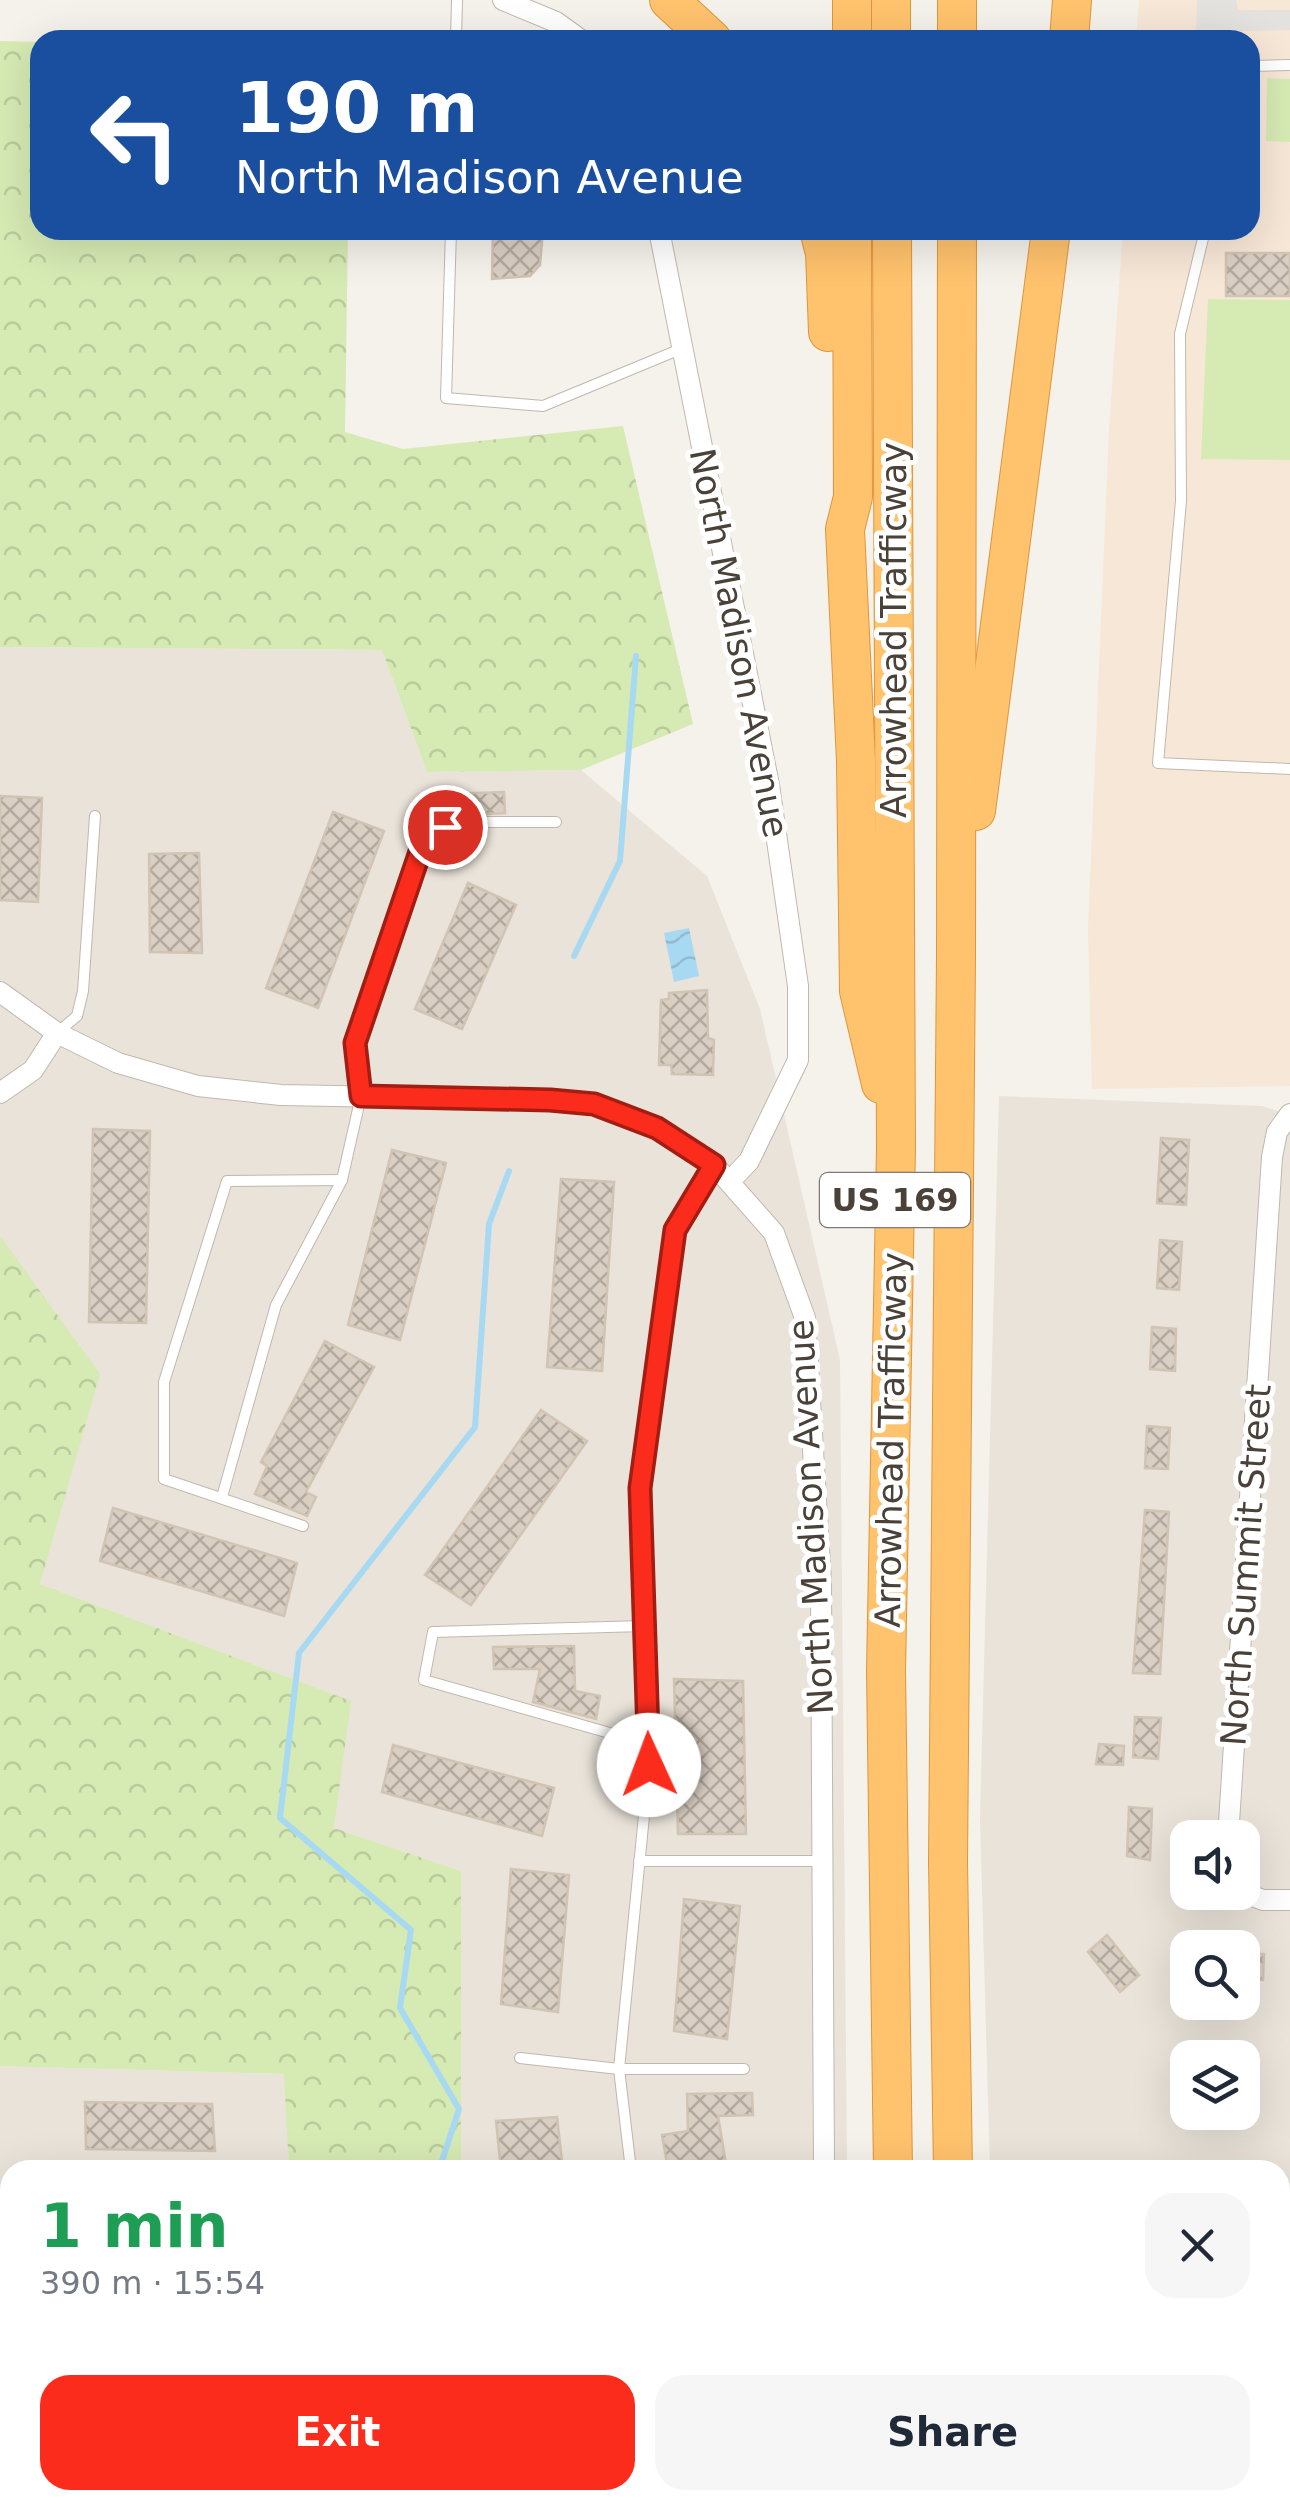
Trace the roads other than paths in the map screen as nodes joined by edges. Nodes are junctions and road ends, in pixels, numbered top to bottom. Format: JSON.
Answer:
{"nodes":[{"id":1,"x":457,"y":0,"type":"edge"},
{"id":2,"x":503,"y":0,"type":"edge"},
{"id":3,"x":669,"y":0,"type":"edge"},
{"id":4,"x":852,"y":0,"type":"edge"},
{"id":5,"x":891,"y":0,"type":"edge"},
{"id":6,"x":957,"y":0,"type":"edge"},
{"id":7,"x":1072,"y":0,"type":"edge"},
{"id":8,"x":456,"y":30,"type":"edge"},
{"id":9,"x":565,"y":30,"type":"edge"},
{"id":10,"x":701,"y":30,"type":"edge"},
{"id":11,"x":852,"y":30,"type":"edge"},
{"id":12,"x":891,"y":30,"type":"edge"},
{"id":13,"x":957,"y":30,"type":"edge"},
{"id":14,"x":1069,"y":30,"type":"edge"},
{"id":15,"x":1290,"y":65,"type":"edge"},
{"id":16,"x":1260,"y":66,"type":"edge"},
{"id":17,"x":450,"y":240,"type":"edge"},
{"id":18,"x":661,"y":240,"type":"edge"},
{"id":19,"x":821,"y":240,"type":"edge"},
{"id":20,"x":852,"y":240,"type":"edge"},
{"id":21,"x":892,"y":240,"type":"edge"},
{"id":22,"x":957,"y":240,"type":"edge"},
{"id":23,"x":1050,"y":240,"type":"edge"},
{"id":24,"x":1204,"y":240,"type":"edge"},
{"id":25,"x":683,"y":348,"type":"junction"},
{"id":26,"x":845,"y":529,"type":"junction"},
{"id":27,"x":1290,"y":769,"type":"edge"},
{"id":28,"x":95,"y":816,"type":"dead end"},
{"id":29,"x":556,"y":822,"type":"dead end"},
{"id":30,"x":956,"y":957,"type":"junction"},
{"id":31,"x":0,"y":992,"type":"edge"},
{"id":32,"x":57,"y":1033,"type":"junction"},
{"id":33,"x":0,"y":1093,"type":"edge"},
{"id":34,"x":361,"y":1096,"type":"junction"},
{"id":35,"x":1288,"y":1115,"type":"edge"},
{"id":36,"x":896,"y":1148,"type":"junction"},
{"id":37,"x":714,"y":1165,"type":"junction"},
{"id":38,"x":342,"y":1180,"type":"junction"},
{"id":39,"x":731,"y":1180,"type":"junction"},
{"id":40,"x":222,"y":1497,"type":"junction"},
{"id":41,"x":303,"y":1526,"type":"dead end"},
{"id":42,"x":644,"y":1626,"type":"junction"},
{"id":43,"x":648,"y":1744,"type":"junction"},
{"id":44,"x":1229,"y":1820,"type":"edge"},
{"id":45,"x":640,"y":1861,"type":"junction"},
{"id":46,"x":822,"y":1861,"type":"junction"},
{"id":47,"x":1260,"y":1899,"type":"edge"},
{"id":48,"x":1290,"y":1900,"type":"edge"},
{"id":49,"x":520,"y":2058,"type":"dead end"},
{"id":50,"x":619,"y":2069,"type":"junction"},
{"id":51,"x":744,"y":2070,"type":"dead end"},
{"id":52,"x":630,"y":2160,"type":"edge"},
{"id":53,"x":824,"y":2160,"type":"edge"},
{"id":54,"x":893,"y":2160,"type":"edge"},
{"id":55,"x":953,"y":2160,"type":"edge"}],
"edges":[{"from":1,"to":8,"type":"lane"},
{"from":2,"to":9,"type":"street"},
{"from":3,"to":10,"type":"highway"},
{"from":4,"to":11,"type":"highway"},
{"from":5,"to":12,"type":"highway"},
{"from":6,"to":13,"type":"highway"},
{"from":7,"to":14,"type":"highway"},
{"from":15,"to":16,"type":"lane"},
{"from":17,"to":25,"type":"lane"},
{"from":18,"to":25,"type":"street","name":"North Madison Avenue"},
{"from":19,"to":26,"type":"highway"},
{"from":20,"to":26,"type":"highway"},
{"from":21,"to":36,"type":"highway","name":"Arrowhead Trafficway","number":"US 169"},
{"from":22,"to":30,"type":"highway","name":"Arrowhead Trafficway","number":"US 169"},
{"from":23,"to":30,"type":"highway"},
{"from":24,"to":27,"type":"lane"},
{"from":25,"to":39,"type":"street","name":"North Madison Avenue"},
{"from":26,"to":36,"type":"highway"},
{"from":28,"to":32,"type":"lane"},
{"from":29,"to":34,"type":"lane"},
{"from":30,"to":55,"type":"highway","name":"Arrowhead Trafficway","number":"US 169"},
{"from":31,"to":32,"type":"street","name":"North Madison Avenue"},
{"from":32,"to":33,"type":"street"},
{"from":32,"to":34,"type":"street","name":"North Madison Avenue"},
{"from":34,"to":37,"type":"street","name":"North Madison Avenue"},
{"from":34,"to":38,"type":"lane"},
{"from":35,"to":44,"type":"street","name":"North Summit Street"},
{"from":36,"to":54,"type":"highway","name":"Arrowhead Trafficway","number":"US 169"},
{"from":37,"to":39,"type":"street","name":"North Madison Avenue"},
{"from":37,"to":42,"type":"lane"},
{"from":38,"to":40,"type":"lane"},
{"from":38,"to":40,"type":"lane"},
{"from":39,"to":46,"type":"street","name":"North Madison Avenue"},
{"from":40,"to":41,"type":"lane"},
{"from":42,"to":43,"type":"lane"},
{"from":42,"to":43,"type":"lane"},
{"from":43,"to":45,"type":"lane"},
{"from":45,"to":46,"type":"lane"},
{"from":45,"to":50,"type":"lane"},
{"from":46,"to":53,"type":"street","name":"North Madison Avenue"},
{"from":47,"to":48,"type":"street"},
{"from":49,"to":50,"type":"lane"},
{"from":50,"to":51,"type":"lane"},
{"from":50,"to":52,"type":"lane"}]}
